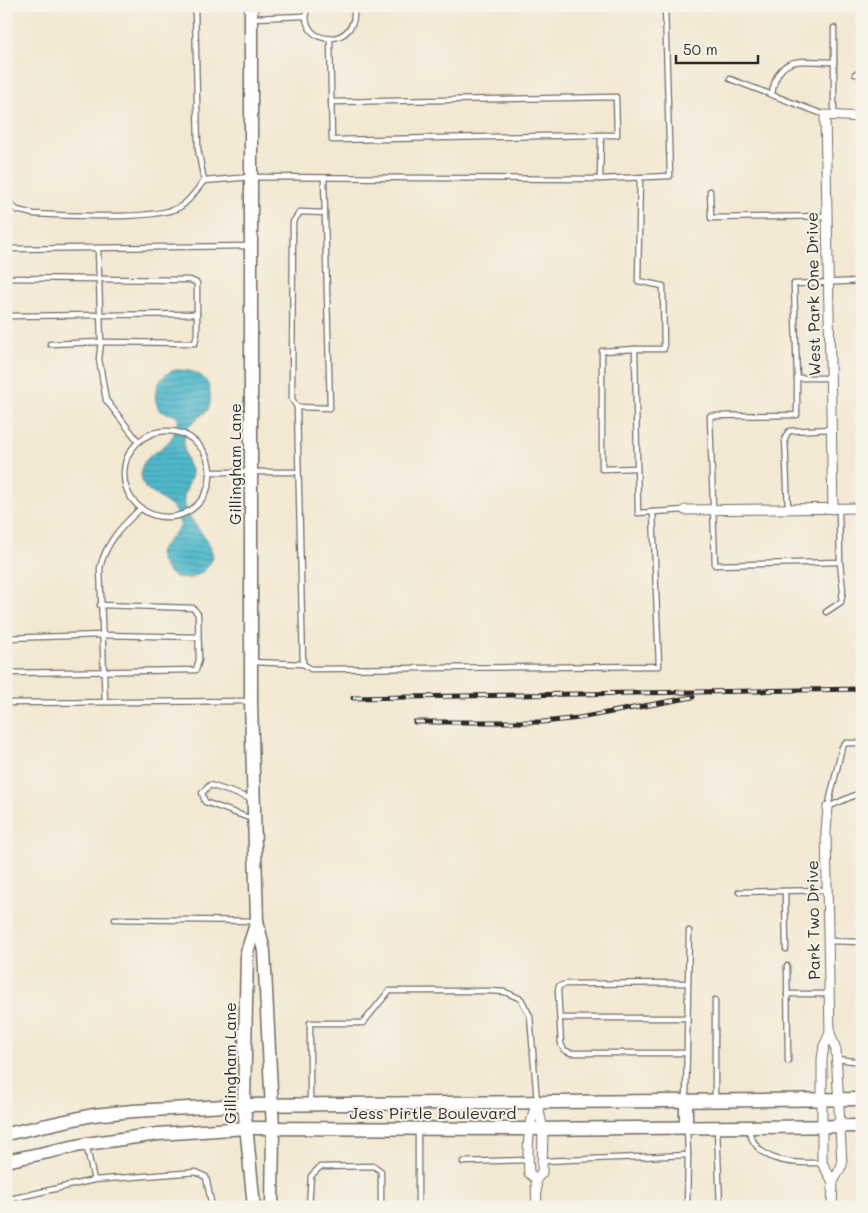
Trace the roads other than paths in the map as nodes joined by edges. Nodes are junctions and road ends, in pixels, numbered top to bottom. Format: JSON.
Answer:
{"nodes":[{"id":1,"x":196,"y":6,"type":"edge"},
{"id":2,"x":307,"y":6,"type":"edge"},
{"id":3,"x":353,"y":6,"type":"edge"},
{"id":4,"x":665,"y":6,"type":"edge"},
{"id":5,"x":251,"y":12,"type":"edge"},
{"id":6,"x":305,"y":16,"type":"junction"},
{"id":7,"x":834,"y":28,"type":"dead end"},
{"id":8,"x":330,"y":39,"type":"junction"},
{"id":9,"x":834,"y":62,"type":"junction"},
{"id":10,"x":855,"y":74,"type":"dead end"},
{"id":11,"x":862,"y":74,"type":"edge"},
{"id":12,"x":730,"y":79,"type":"dead end"},
{"id":13,"x":772,"y":94,"type":"junction"},
{"id":14,"x":331,"y":102,"type":"junction"},
{"id":15,"x":829,"y":115,"type":"junction"},
{"id":16,"x":862,"y":117,"type":"edge"},
{"id":17,"x":601,"y":135,"type":"junction"},
{"id":18,"x":251,"y":177,"type":"junction"},
{"id":19,"x":640,"y":177,"type":"junction"},
{"id":20,"x":324,"y":178,"type":"junction"},
{"id":21,"x":600,"y":179,"type":"junction"},
{"id":22,"x":204,"y":180,"type":"junction"},
{"id":23,"x":710,"y":191,"type":"dead end"},
{"id":24,"x":6,"y":200,"type":"edge"},
{"id":25,"x":325,"y":212,"type":"junction"},
{"id":26,"x":826,"y":216,"type":"junction"},
{"id":27,"x":251,"y":246,"type":"junction"},
{"id":28,"x":98,"y":248,"type":"junction"},
{"id":29,"x":6,"y":249,"type":"edge"},
{"id":30,"x":6,"y":278,"type":"edge"},
{"id":31,"x":99,"y":278,"type":"junction"},
{"id":32,"x":862,"y":281,"type":"edge"},
{"id":33,"x":828,"y":282,"type":"junction"},
{"id":34,"x":197,"y":314,"type":"junction"},
{"id":35,"x":100,"y":315,"type":"junction"},
{"id":36,"x":6,"y":316,"type":"edge"},
{"id":37,"x":101,"y":342,"type":"junction"},
{"id":38,"x":50,"y":344,"type":"dead end"},
{"id":39,"x":635,"y":350,"type":"junction"},
{"id":40,"x":797,"y":378,"type":"junction"},
{"id":41,"x":830,"y":378,"type":"junction"},
{"id":42,"x":297,"y":407,"type":"junction"},
{"id":43,"x":831,"y":429,"type":"junction"},
{"id":44,"x":138,"y":441,"type":"junction"},
{"id":45,"x":637,"y":468,"type":"junction"},
{"id":46,"x":251,"y":471,"type":"junction"},
{"id":47,"x":211,"y":472,"type":"junction"},
{"id":48,"x":298,"y":472,"type":"junction"},
{"id":49,"x":141,"y":508,"type":"junction"},
{"id":50,"x":836,"y":508,"type":"junction"},
{"id":51,"x":862,"y":508,"type":"edge"},
{"id":52,"x":788,"y":509,"type":"junction"},
{"id":53,"x":685,"y":510,"type":"joint"},
{"id":54,"x":712,"y":510,"type":"junction"},
{"id":55,"x":653,"y":512,"type":"junction"},
{"id":56,"x":840,"y":562,"type":"junction"},
{"id":57,"x":100,"y":605,"type":"junction"},
{"id":58,"x":826,"y":612,"type":"dead end"},
{"id":59,"x":102,"y":635,"type":"junction"},
{"id":60,"x":198,"y":637,"type":"junction"},
{"id":61,"x":6,"y":638,"type":"edge"},
{"id":62,"x":251,"y":662,"type":"junction"},
{"id":63,"x":303,"y":664,"type":"junction"},
{"id":64,"x":103,"y":670,"type":"junction"},
{"id":65,"x":6,"y":673,"type":"edge"},
{"id":66,"x":251,"y":701,"type":"junction"},
{"id":67,"x":105,"y":702,"type":"junction"},
{"id":68,"x":6,"y":703,"type":"edge"},
{"id":69,"x":862,"y":743,"type":"edge"},
{"id":70,"x":862,"y":792,"type":"edge"},
{"id":71,"x":253,"y":800,"type":"junction"},
{"id":72,"x":828,"y":807,"type":"junction"},
{"id":73,"x":254,"y":819,"type":"junction"},
{"id":74,"x":827,"y":890,"type":"junction"},
{"id":75,"x":785,"y":891,"type":"junction"},
{"id":76,"x":740,"y":892,"type":"dead end"},
{"id":77,"x":115,"y":919,"type":"dead end"},
{"id":78,"x":257,"y":921,"type":"junction"},
{"id":79,"x":689,"y":931,"type":"dead end"},
{"id":80,"x":828,"y":941,"type":"junction"},
{"id":81,"x":862,"y":942,"type":"edge"},
{"id":82,"x":786,"y":949,"type":"dead end"},
{"id":83,"x":787,"y":966,"type":"dead end"},
{"id":84,"x":688,"y":983,"type":"junction"},
{"id":85,"x":787,"y":994,"type":"junction"},
{"id":86,"x":829,"y":994,"type":"junction"},
{"id":87,"x":715,"y":1000,"type":"dead end"},
{"id":88,"x":560,"y":1018,"type":"junction"},
{"id":89,"x":687,"y":1018,"type":"junction"},
{"id":90,"x":830,"y":1033,"type":"junction"},
{"id":91,"x":686,"y":1053,"type":"junction"},
{"id":92,"x":837,"y":1059,"type":"junction"},
{"id":93,"x":788,"y":1061,"type":"dead end"},
{"id":94,"x":862,"y":1062,"type":"edge"},
{"id":95,"x":840,"y":1099,"type":"junction"},
{"id":96,"x":862,"y":1099,"type":"edge"},
{"id":97,"x":822,"y":1100,"type":"junction"},
{"id":98,"x":715,"y":1101,"type":"junction"},
{"id":99,"x":537,"y":1102,"type":"junction"},
{"id":100,"x":686,"y":1102,"type":"junction"},
{"id":101,"x":244,"y":1105,"type":"junction"},
{"id":102,"x":272,"y":1105,"type":"junction"},
{"id":103,"x":310,"y":1105,"type":"junction"},
{"id":104,"x":822,"y":1126,"type":"junction"},
{"id":105,"x":842,"y":1126,"type":"junction"},
{"id":106,"x":862,"y":1126,"type":"edge"},
{"id":107,"x":686,"y":1127,"type":"junction"},
{"id":108,"x":717,"y":1127,"type":"junction"},
{"id":109,"x":748,"y":1127,"type":"junction"},
{"id":110,"x":246,"y":1128,"type":"junction"},
{"id":111,"x":418,"y":1128,"type":"junction"},
{"id":112,"x":273,"y":1129,"type":"junction"},
{"id":113,"x":528,"y":1129,"type":"junction"},
{"id":114,"x":543,"y":1129,"type":"junction"},
{"id":115,"x":6,"y":1134,"type":"edge"},
{"id":116,"x":86,"y":1144,"type":"junction"},
{"id":117,"x":688,"y":1155,"type":"junction"},
{"id":118,"x":528,"y":1160,"type":"junction"},
{"id":119,"x":6,"y":1161,"type":"edge"},
{"id":120,"x":543,"y":1161,"type":"junction"},
{"id":121,"x":463,"y":1162,"type":"dead end"},
{"id":122,"x":822,"y":1163,"type":"junction"},
{"id":123,"x":536,"y":1179,"type":"junction"},
{"id":124,"x":94,"y":1180,"type":"junction"},
{"id":125,"x":833,"y":1182,"type":"junction"},
{"id":126,"x":6,"y":1200,"type":"edge"},
{"id":127,"x":212,"y":1207,"type":"edge"},
{"id":128,"x":254,"y":1207,"type":"edge"},
{"id":129,"x":272,"y":1207,"type":"edge"},
{"id":130,"x":309,"y":1207,"type":"edge"},
{"id":131,"x":381,"y":1207,"type":"edge"},
{"id":132,"x":418,"y":1207,"type":"edge"},
{"id":133,"x":537,"y":1207,"type":"edge"},
{"id":134,"x":687,"y":1207,"type":"edge"},
{"id":135,"x":720,"y":1207,"type":"edge"},
{"id":136,"x":832,"y":1207,"type":"edge"}],
"edges":[{"from":1,"to":22,"type":"lane"},
{"from":2,"to":6,"type":"lane"},
{"from":3,"to":8,"type":"lane"},
{"from":4,"to":19,"type":"lane"},
{"from":5,"to":6,"type":"lane"},
{"from":5,"to":18,"type":"street","name":"Gillingham Lane"},
{"from":6,"to":8,"type":"lane"},
{"from":7,"to":9,"type":"lane"},
{"from":8,"to":14,"type":"lane"},
{"from":9,"to":13,"type":"lane"},
{"from":9,"to":15,"type":"lane"},
{"from":10,"to":11,"type":"lane"},
{"from":12,"to":13,"type":"lane"},
{"from":13,"to":15,"type":"lane"},
{"from":14,"to":17,"type":"lane"},
{"from":14,"to":17,"type":"lane"},
{"from":15,"to":16,"type":"street"},
{"from":15,"to":26,"type":"street","name":"West Park One Drive"},
{"from":17,"to":21,"type":"lane"},
{"from":18,"to":20,"type":"lane"},
{"from":18,"to":22,"type":"lane"},
{"from":18,"to":27,"type":"street","name":"Gillingham Lane"},
{"from":19,"to":21,"type":"lane"},
{"from":19,"to":39,"type":"lane"},
{"from":20,"to":21,"type":"lane"},
{"from":20,"to":25,"type":"lane"},
{"from":22,"to":24,"type":"lane"},
{"from":23,"to":26,"type":"lane"},
{"from":25,"to":42,"type":"lane"},
{"from":25,"to":42,"type":"lane"},
{"from":26,"to":33,"type":"street","name":"West Park One Drive"},
{"from":27,"to":28,"type":"lane"},
{"from":27,"to":46,"type":"street","name":"Gillingham Lane"},
{"from":28,"to":29,"type":"lane"},
{"from":28,"to":31,"type":"lane"},
{"from":30,"to":31,"type":"lane"},
{"from":31,"to":34,"type":"lane"},
{"from":31,"to":35,"type":"lane"},
{"from":32,"to":33,"type":"lane"},
{"from":33,"to":40,"type":"lane"},
{"from":33,"to":41,"type":"street","name":"West Park One Drive"},
{"from":34,"to":35,"type":"lane"},
{"from":34,"to":37,"type":"lane"},
{"from":35,"to":36,"type":"lane"},
{"from":35,"to":37,"type":"lane"},
{"from":37,"to":38,"type":"lane"},
{"from":37,"to":44,"type":"lane"},
{"from":39,"to":45,"type":"lane"},
{"from":39,"to":45,"type":"lane"},
{"from":40,"to":41,"type":"lane"},
{"from":40,"to":54,"type":"lane"},
{"from":41,"to":43,"type":"street","name":"West Park One Drive"},
{"from":42,"to":48,"type":"lane"},
{"from":43,"to":50,"type":"street","name":"West Park One Drive"},
{"from":43,"to":52,"type":"lane"},
{"from":44,"to":47,"type":"lane"},
{"from":44,"to":49,"type":"lane"},
{"from":45,"to":55,"type":"lane"},
{"from":46,"to":47,"type":"lane"},
{"from":46,"to":48,"type":"lane"},
{"from":46,"to":62,"type":"street","name":"Gillingham Lane"},
{"from":47,"to":49,"type":"lane"},
{"from":48,"to":63,"type":"lane"},
{"from":49,"to":57,"type":"lane"},
{"from":50,"to":51,"type":"street"},
{"from":50,"to":52,"type":"street"},
{"from":50,"to":56,"type":"lane"},
{"from":52,"to":54,"type":"street"},
{"from":53,"to":54,"type":"street"},
{"from":53,"to":55,"type":"lane"},
{"from":54,"to":56,"type":"lane"},
{"from":55,"to":63,"type":"lane"},
{"from":56,"to":58,"type":"lane"},
{"from":57,"to":59,"type":"lane"},
{"from":57,"to":60,"type":"lane"},
{"from":59,"to":60,"type":"lane"},
{"from":59,"to":61,"type":"lane"},
{"from":59,"to":64,"type":"lane"},
{"from":60,"to":64,"type":"lane"},
{"from":62,"to":63,"type":"lane"},
{"from":62,"to":66,"type":"street","name":"Gillingham Lane"},
{"from":64,"to":65,"type":"lane"},
{"from":64,"to":67,"type":"lane"},
{"from":66,"to":67,"type":"lane"},
{"from":66,"to":71,"type":"street","name":"Gillingham Lane"},
{"from":67,"to":68,"type":"lane"},
{"from":69,"to":72,"type":"lane"},
{"from":70,"to":72,"type":"lane"},
{"from":71,"to":73,"type":"street","name":"Gillingham Lane"},
{"from":71,"to":73,"type":"lane"},
{"from":72,"to":74,"type":"street","name":"Park Two Drive"},
{"from":73,"to":78,"type":"street","name":"Gillingham Lane"},
{"from":74,"to":75,"type":"lane"},
{"from":74,"to":80,"type":"street","name":"Park Two Drive"},
{"from":75,"to":76,"type":"lane"},
{"from":75,"to":82,"type":"lane"},
{"from":77,"to":78,"type":"lane"},
{"from":78,"to":101,"type":"street","name":"Gillingham Lane"},
{"from":78,"to":102,"type":"street","name":"Gillingham Lane"},
{"from":79,"to":84,"type":"lane"},
{"from":80,"to":81,"type":"lane"},
{"from":80,"to":86,"type":"street","name":"Park Two Drive"},
{"from":83,"to":85,"type":"lane"},
{"from":84,"to":88,"type":"lane"},
{"from":84,"to":89,"type":"lane"},
{"from":85,"to":86,"type":"lane"},
{"from":85,"to":93,"type":"lane"},
{"from":86,"to":90,"type":"street","name":"Park Two Drive"},
{"from":87,"to":98,"type":"lane"},
{"from":88,"to":89,"type":"lane"},
{"from":88,"to":91,"type":"lane"},
{"from":89,"to":91,"type":"lane"},
{"from":90,"to":92,"type":"street","name":"Park Two Drive"},
{"from":90,"to":97,"type":"street","name":"Park Two Drive"},
{"from":91,"to":100,"type":"lane"},
{"from":92,"to":94,"type":"lane"},
{"from":92,"to":95,"type":"street","name":"Park Two Drive"},
{"from":95,"to":96,"type":"street","name":"Jess Pirtle Boulevard"},
{"from":95,"to":97,"type":"street","name":"Jess Pirtle Boulevard"},
{"from":95,"to":105,"type":"street","name":"Park Two Drive"},
{"from":97,"to":98,"type":"street","name":"Jess Pirtle Boulevard"},
{"from":97,"to":104,"type":"street","name":"Park Two Drive"},
{"from":98,"to":100,"type":"street","name":"Jess Pirtle Boulevard"},
{"from":99,"to":100,"type":"street","name":"Jess Pirtle Boulevard"},
{"from":99,"to":103,"type":"street","name":"Jess Pirtle Boulevard"},
{"from":99,"to":103,"type":"lane"},
{"from":99,"to":113,"type":"street"},
{"from":99,"to":114,"type":"street"},
{"from":100,"to":107,"type":"street"},
{"from":101,"to":102,"type":"street","name":"Jess Pirtle Boulevard"},
{"from":101,"to":110,"type":"street","name":"Gillingham Lane"},
{"from":101,"to":115,"type":"street","name":"Jess Pirtle Boulevard"},
{"from":102,"to":103,"type":"street","name":"Jess Pirtle Boulevard"},
{"from":102,"to":112,"type":"street","name":"Gillingham Lane"},
{"from":104,"to":105,"type":"street","name":"Jess Pirtle Boulevard"},
{"from":104,"to":109,"type":"street","name":"Jess Pirtle Boulevard"},
{"from":104,"to":122,"type":"street","name":"Park Two Drive"},
{"from":105,"to":106,"type":"street","name":"Jess Pirtle Boulevard"},
{"from":105,"to":125,"type":"street","name":"Park Two Drive"},
{"from":107,"to":108,"type":"street","name":"Jess Pirtle Boulevard"},
{"from":107,"to":114,"type":"street","name":"Jess Pirtle Boulevard"},
{"from":107,"to":117,"type":"lane"},
{"from":108,"to":109,"type":"street","name":"Jess Pirtle Boulevard"},
{"from":108,"to":135,"type":"lane"},
{"from":109,"to":122,"type":"lane"},
{"from":110,"to":112,"type":"street","name":"Jess Pirtle Boulevard"},
{"from":110,"to":116,"type":"street","name":"Jess Pirtle Boulevard"},
{"from":110,"to":128,"type":"street","name":"Gillingham Lane"},
{"from":111,"to":112,"type":"street","name":"Jess Pirtle Boulevard"},
{"from":111,"to":113,"type":"street","name":"Jess Pirtle Boulevard"},
{"from":111,"to":132,"type":"lane"},
{"from":112,"to":129,"type":"street","name":"Gillingham Lane"},
{"from":113,"to":114,"type":"street","name":"Jess Pirtle Boulevard"},
{"from":113,"to":118,"type":"street"},
{"from":114,"to":120,"type":"street"},
{"from":116,"to":119,"type":"street","name":"Jess Pirtle Boulevard"},
{"from":116,"to":124,"type":"lane"},
{"from":117,"to":120,"type":"lane"},
{"from":117,"to":134,"type":"lane"},
{"from":118,"to":121,"type":"lane"},
{"from":118,"to":123,"type":"street"},
{"from":120,"to":123,"type":"street"},
{"from":122,"to":125,"type":"street"},
{"from":123,"to":133,"type":"street"},
{"from":124,"to":126,"type":"lane"},
{"from":124,"to":127,"type":"lane"},
{"from":125,"to":136,"type":"street","name":"Park Two Drive"},
{"from":130,"to":131,"type":"lane"}]}
